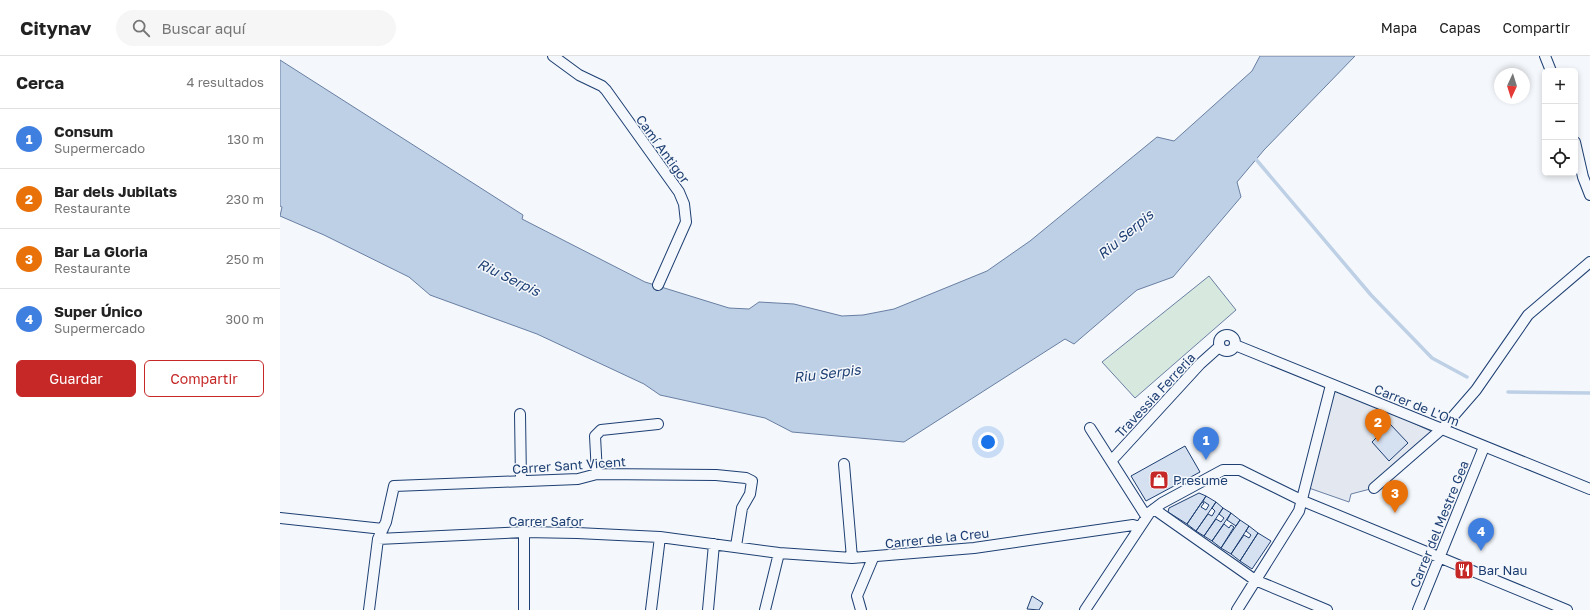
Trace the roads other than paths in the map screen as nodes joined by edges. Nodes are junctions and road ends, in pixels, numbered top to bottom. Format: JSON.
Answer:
{"nodes":[{"id":1,"x":553,"y":56,"type":"edge"},
{"id":2,"x":1545,"y":56,"type":"edge"},
{"id":3,"x":1550,"y":68,"type":"edge"},
{"id":4,"x":1578,"y":155,"type":"edge"},
{"id":5,"x":1590,"y":196,"type":"edge"},
{"id":6,"x":1590,"y":262,"type":"edge"},
{"id":7,"x":658,"y":285,"type":"dead end"},
{"id":8,"x":1235,"y":345,"type":"joint"},
{"id":9,"x":1332,"y":386,"type":"junction"},
{"id":10,"x":520,"y":414,"type":"dead end"},
{"id":11,"x":658,"y":424,"type":"dead end"},
{"id":12,"x":1090,"y":428,"type":"dead end"},
{"id":13,"x":1443,"y":428,"type":"junction"},
{"id":14,"x":1484,"y":447,"type":"junction"},
{"id":15,"x":1112,"y":460,"type":"junction"},
{"id":16,"x":844,"y":464,"type":"dead end"},
{"id":17,"x":597,"y":474,"type":"junction"},
{"id":18,"x":521,"y":481,"type":"junction"},
{"id":19,"x":1374,"y":488,"type":"dead end"},
{"id":20,"x":1590,"y":489,"type":"edge"},
{"id":21,"x":1303,"y":501,"type":"junction"},
{"id":22,"x":1154,"y":509,"type":"junction"},
{"id":23,"x":1146,"y":516,"type":"junction"},
{"id":24,"x":280,"y":518,"type":"edge"},
{"id":25,"x":1140,"y":527,"type":"junction"},
{"id":26,"x":383,"y":529,"type":"junction"},
{"id":27,"x":524,"y":532,"type":"junction"},
{"id":28,"x":660,"y":537,"type":"junction"},
{"id":29,"x":378,"y":539,"type":"junction"},
{"id":30,"x":714,"y":544,"type":"junction"},
{"id":31,"x":736,"y":546,"type":"junction"},
{"id":32,"x":779,"y":553,"type":"junction"},
{"id":33,"x":852,"y":558,"type":"junction"},
{"id":34,"x":873,"y":558,"type":"junction"},
{"id":35,"x":1439,"y":558,"type":"junction"},
{"id":36,"x":1256,"y":580,"type":"junction"},
{"id":37,"x":526,"y":609,"type":"edge"},
{"id":38,"x":369,"y":610,"type":"edge"},
{"id":39,"x":651,"y":610,"type":"edge"},
{"id":40,"x":708,"y":610,"type":"edge"},
{"id":41,"x":765,"y":610,"type":"edge"},
{"id":42,"x":860,"y":610,"type":"edge"},
{"id":43,"x":1085,"y":610,"type":"edge"},
{"id":44,"x":1237,"y":610,"type":"edge"},
{"id":45,"x":1327,"y":610,"type":"edge"},
{"id":46,"x":1418,"y":610,"type":"edge"},
{"id":47,"x":1567,"y":610,"type":"edge"}],
"edges":[{"from":1,"to":7,"type":"street","name":"Camí Antigor"},
{"from":2,"to":3,"type":"street"},
{"from":4,"to":5,"type":"street"},
{"from":6,"to":13,"type":"street"},
{"from":8,"to":9,"type":"street","name":"Carrer de L'Om"},
{"from":8,"to":15,"type":"street","name":"Travessia Ferreria"},
{"from":9,"to":13,"type":"street","name":"Carrer de L'Om"},
{"from":9,"to":21,"type":"street"},
{"from":10,"to":18,"type":"street"},
{"from":11,"to":17,"type":"street"},
{"from":12,"to":15,"type":"street"},
{"from":13,"to":14,"type":"street","name":"Carrer de L'Om"},
{"from":13,"to":19,"type":"street"},
{"from":14,"to":20,"type":"street","name":"Carrer de L'Om"},
{"from":14,"to":35,"type":"street","name":"Carrer del Mestre Gea"},
{"from":15,"to":23,"type":"street"},
{"from":16,"to":33,"type":"street"},
{"from":17,"to":18,"type":"street","name":"Carrer Sant Vicent"},
{"from":17,"to":31,"type":"street","name":"Carrer Sant Vicent"},
{"from":18,"to":26,"type":"street","name":"Carrer Sant Vicent"},
{"from":21,"to":22,"type":"street"},
{"from":21,"to":35,"type":"street"},
{"from":21,"to":36,"type":"street"},
{"from":22,"to":23,"type":"street"},
{"from":22,"to":36,"type":"street"},
{"from":23,"to":25,"type":"street"},
{"from":24,"to":26,"type":"street"},
{"from":25,"to":34,"type":"street","name":"Carrer de la Creu"},
{"from":25,"to":43,"type":"street"},
{"from":26,"to":29,"type":"street"},
{"from":27,"to":28,"type":"street","name":"Carrer Safor"},
{"from":27,"to":29,"type":"street","name":"Carrer Safor"},
{"from":27,"to":37,"type":"street"},
{"from":28,"to":30,"type":"street","name":"Carrer Safor"},
{"from":28,"to":39,"type":"street"},
{"from":29,"to":38,"type":"street"},
{"from":30,"to":31,"type":"street","name":"Carrer de la Creu"},
{"from":30,"to":40,"type":"street"},
{"from":31,"to":32,"type":"street","name":"Carrer de la Creu"},
{"from":32,"to":33,"type":"street","name":"Carrer de la Creu"},
{"from":32,"to":41,"type":"street"},
{"from":33,"to":34,"type":"street","name":"Carrer de la Creu"},
{"from":34,"to":42,"type":"street"},
{"from":35,"to":46,"type":"street","name":"Carrer del Mestre Gea"},
{"from":35,"to":47,"type":"street"},
{"from":36,"to":44,"type":"street"},
{"from":36,"to":45,"type":"street"}]}
